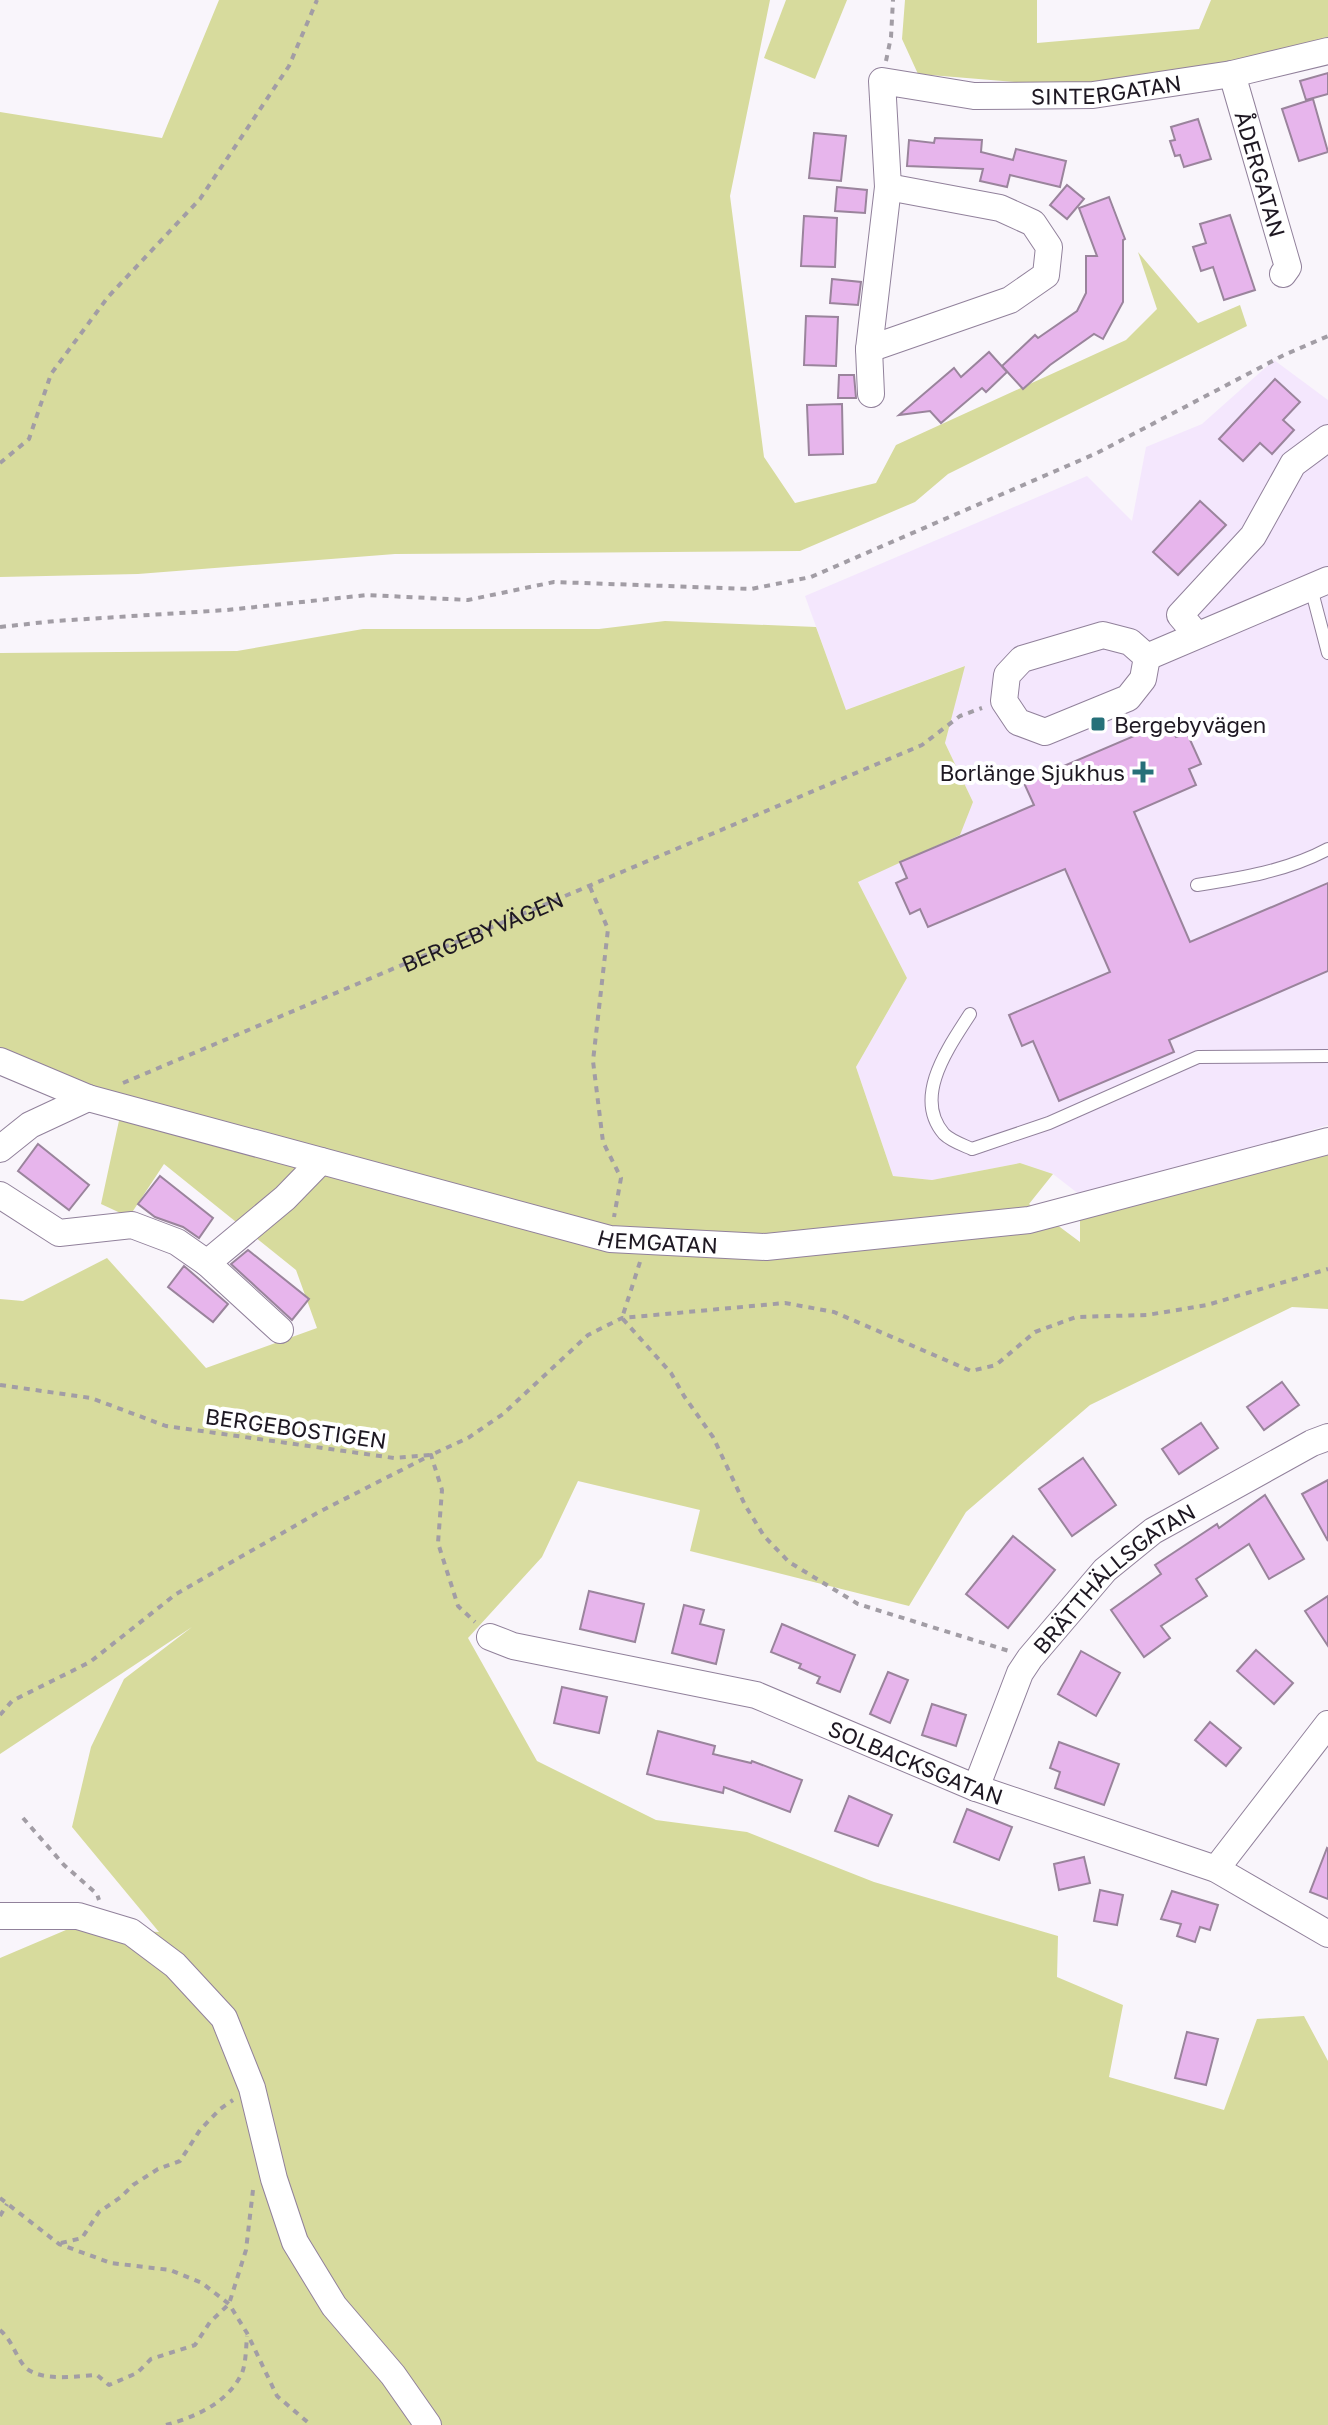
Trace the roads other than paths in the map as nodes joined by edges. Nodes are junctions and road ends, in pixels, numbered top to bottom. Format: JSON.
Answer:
{"nodes":[{"id":1,"x":1328,"y":51,"type":"edge"},
{"id":2,"x":1232,"y":74,"type":"junction"},
{"id":3,"x":888,"y":187,"type":"junction"},
{"id":4,"x":1283,"y":274,"type":"dead end"},
{"id":5,"x":869,"y":349,"type":"junction"},
{"id":6,"x":871,"y":394,"type":"dead end"},
{"id":7,"x":1328,"y":438,"type":"edge"},
{"id":8,"x":1319,"y":584,"type":"edge"},
{"id":9,"x":1197,"y":635,"type":"junction"},
{"id":10,"x":1328,"y":653,"type":"edge"},
{"id":11,"x":1147,"y":657,"type":"junction"},
{"id":12,"x":1328,"y":849,"type":"edge"},
{"id":13,"x":1197,"y":885,"type":"dead end"},
{"id":14,"x":970,"y":1014,"type":"dead end"},
{"id":15,"x":1328,"y":1056,"type":"edge"},
{"id":16,"x":0,"y":1061,"type":"edge"},
{"id":17,"x":88,"y":1098,"type":"junction"},
{"id":18,"x":1328,"y":1141,"type":"edge"},
{"id":19,"x":0,"y":1149,"type":"edge"},
{"id":20,"x":321,"y":1161,"type":"junction"},
{"id":21,"x":0,"y":1195,"type":"edge"},
{"id":22,"x":207,"y":1263,"type":"junction"},
{"id":23,"x":280,"y":1330,"type":"dead end"},
{"id":24,"x":1328,"y":1437,"type":"edge"},
{"id":25,"x":490,"y":1637,"type":"road end"},
{"id":26,"x":1328,"y":1724,"type":"edge"},
{"id":27,"x":976,"y":1788,"type":"junction"},
{"id":28,"x":1216,"y":1869,"type":"junction"},
{"id":29,"x":0,"y":1916,"type":"edge"},
{"id":30,"x":1328,"y":1934,"type":"edge"},
{"id":31,"x":428,"y":2425,"type":"edge"}],
"edges":[{"from":1,"to":2,"type":"street","name":"SINTERGATAN"},
{"from":2,"to":3,"type":"street","name":"SINTERGATAN"},
{"from":2,"to":4,"type":"street","name":"ÅDERGATAN"},
{"from":3,"to":5,"type":"street"},
{"from":3,"to":5,"type":"street"},
{"from":5,"to":6,"type":"street"},
{"from":7,"to":9,"type":"street"},
{"from":8,"to":9,"type":"street"},
{"from":8,"to":10,"type":"lane"},
{"from":9,"to":11,"type":"street"},
{"from":11,"to":11,"type":"street"},
{"from":12,"to":13,"type":"lane"},
{"from":14,"to":15,"type":"lane"},
{"from":16,"to":17,"type":"street","name":"HEMGATAN"},
{"from":17,"to":19,"type":"street"},
{"from":17,"to":20,"type":"street","name":"HEMGATAN"},
{"from":18,"to":20,"type":"street","name":"HEMGATAN"},
{"from":20,"to":22,"type":"street"},
{"from":21,"to":22,"type":"street"},
{"from":22,"to":23,"type":"street"},
{"from":24,"to":27,"type":"street","name":"BRÄTTHÄLLSGATAN"},
{"from":25,"to":27,"type":"street","name":"SOLBACKSGATAN"},
{"from":26,"to":28,"type":"street"},
{"from":27,"to":28,"type":"street","name":"SOLBACKSGATAN"},
{"from":28,"to":30,"type":"street","name":"SOLBACKSGATAN"},
{"from":29,"to":31,"type":"street"}]}
